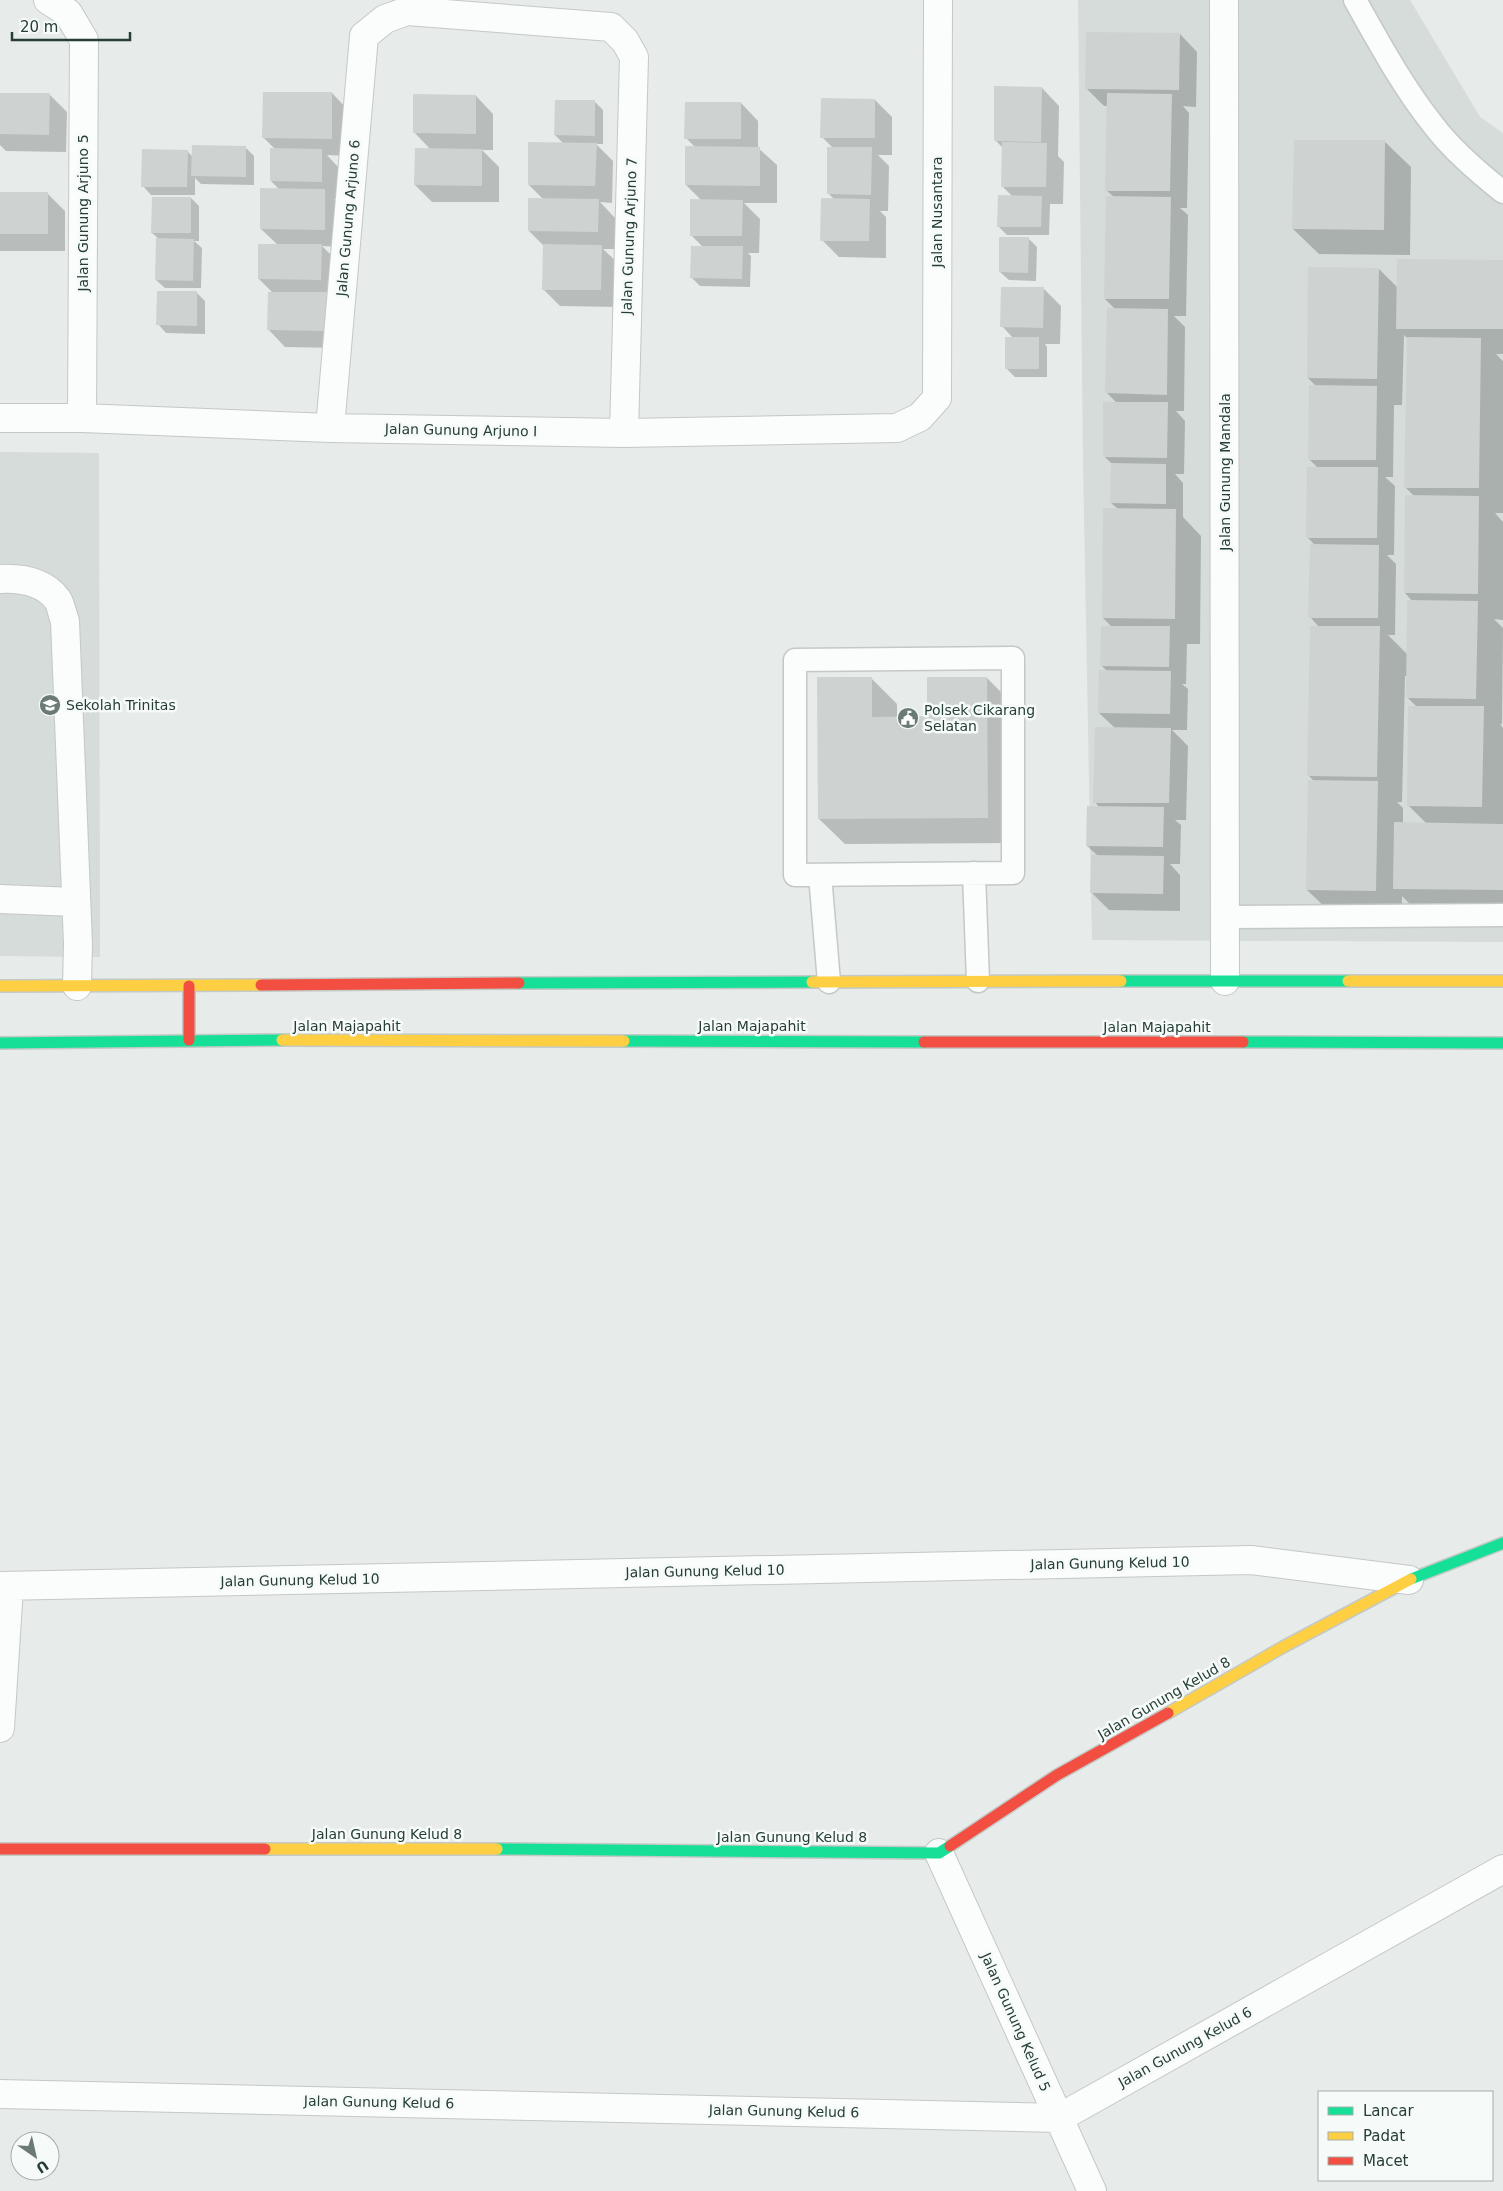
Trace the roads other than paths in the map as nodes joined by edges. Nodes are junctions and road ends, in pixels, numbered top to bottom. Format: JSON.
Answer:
{"nodes":[{"id":1,"x":938,"y":0,"type":"edge"},
{"id":2,"x":1224,"y":0,"type":"edge"},
{"id":3,"x":1355,"y":0,"type":"edge"},
{"id":4,"x":58,"y":6,"type":"edge"},
{"id":5,"x":625,"y":41,"type":"joint"},
{"id":6,"x":1503,"y":192,"type":"edge"},
{"id":7,"x":920,"y":417,"type":"joint"},
{"id":8,"x":0,"y":418,"type":"edge"},
{"id":9,"x":82,"y":418,"type":"junction"},
{"id":10,"x":330,"y":428,"type":"junction"},
{"id":11,"x":624,"y":433,"type":"junction"},
{"id":12,"x":0,"y":578,"type":"edge"},
{"id":13,"x":974,"y":873,"type":"junction"},
{"id":14,"x":820,"y":875,"type":"junction"},
{"id":15,"x":0,"y":899,"type":"edge"},
{"id":16,"x":75,"y":902,"type":"junction"},
{"id":17,"x":1503,"y":915,"type":"edge"},
{"id":18,"x":1225,"y":917,"type":"junction"},
{"id":19,"x":978,"y":981,"type":"junction"},
{"id":20,"x":1226,"y":981,"type":"junction"},
{"id":21,"x":1503,"y":981,"type":"edge"},
{"id":22,"x":828,"y":982,"type":"junction"},
{"id":23,"x":0,"y":986,"type":"edge"},
{"id":24,"x":77,"y":986,"type":"junction"},
{"id":25,"x":188,"y":986,"type":"junction"},
{"id":26,"x":189,"y":1040,"type":"junction"},
{"id":27,"x":0,"y":1043,"type":"edge"},
{"id":28,"x":1503,"y":1043,"type":"edge"},
{"id":29,"x":1503,"y":1543,"type":"edge"},
{"id":30,"x":1409,"y":1580,"type":"junction"},
{"id":31,"x":4,"y":1586,"type":"edge"},
{"id":32,"x":0,"y":1728,"type":"edge"},
{"id":33,"x":0,"y":1849,"type":"edge"},
{"id":34,"x":939,"y":1853,"type":"junction"},
{"id":35,"x":1503,"y":1869,"type":"edge"},
{"id":36,"x":0,"y":2094,"type":"edge"},
{"id":37,"x":1059,"y":2118,"type":"junction"},
{"id":38,"x":1092,"y":2191,"type":"edge"}],
"edges":[{"from":1,"to":7,"type":"street","name":"Jalan Nusantara"},
{"from":2,"to":18,"type":"street","name":"Jalan Gunung Mandala"},
{"from":3,"to":6,"type":"lane"},
{"from":4,"to":9,"type":"street","name":"Jalan Gunung Arjuno 5"},
{"from":5,"to":10,"type":"street","name":"Jalan Gunung Arjuno 6"},
{"from":5,"to":11,"type":"street","name":"Jalan Gunung Arjuno 7"},
{"from":7,"to":11,"type":"street","name":"Jalan Gunung Arjuno I"},
{"from":8,"to":9,"type":"street","name":"Jalan Gunung Arjuno I"},
{"from":9,"to":10,"type":"street","name":"Jalan Gunung Arjuno I"},
{"from":10,"to":11,"type":"street","name":"Jalan Gunung Arjuno I"},
{"from":12,"to":16,"type":"street"},
{"from":13,"to":14,"type":"lane"},
{"from":13,"to":14,"type":"lane"},
{"from":13,"to":19,"type":"lane"},
{"from":14,"to":22,"type":"lane"},
{"from":15,"to":16,"type":"street"},
{"from":16,"to":24,"type":"street"},
{"from":17,"to":18,"type":"lane"},
{"from":18,"to":20,"type":"street","name":"Jalan Gunung Mandala"},
{"from":19,"to":20,"type":"street"},
{"from":19,"to":22,"type":"street"},
{"from":20,"to":21,"type":"street"},
{"from":22,"to":25,"type":"street"},
{"from":23,"to":24,"type":"street"},
{"from":24,"to":25,"type":"street"},
{"from":25,"to":26,"type":"street"},
{"from":26,"to":27,"type":"street","name":"Jalan Majapahit"},
{"from":26,"to":28,"type":"street","name":"Jalan Majapahit"},
{"from":29,"to":30,"type":"street","name":"Jalan Gunung Kelud 8"},
{"from":30,"to":31,"type":"street","name":"Jalan Gunung Kelud 10"},
{"from":30,"to":34,"type":"street","name":"Jalan Gunung Kelud 8"},
{"from":31,"to":32,"type":"street"},
{"from":33,"to":34,"type":"street","name":"Jalan Gunung Kelud 8"},
{"from":34,"to":37,"type":"street","name":"Jalan Gunung Kelud 5"},
{"from":35,"to":37,"type":"street","name":"Jalan Gunung Kelud 6"},
{"from":36,"to":37,"type":"street","name":"Jalan Gunung Kelud 6"},
{"from":37,"to":38,"type":"street","name":"Jalan Gunung Kelud 5"}]}
